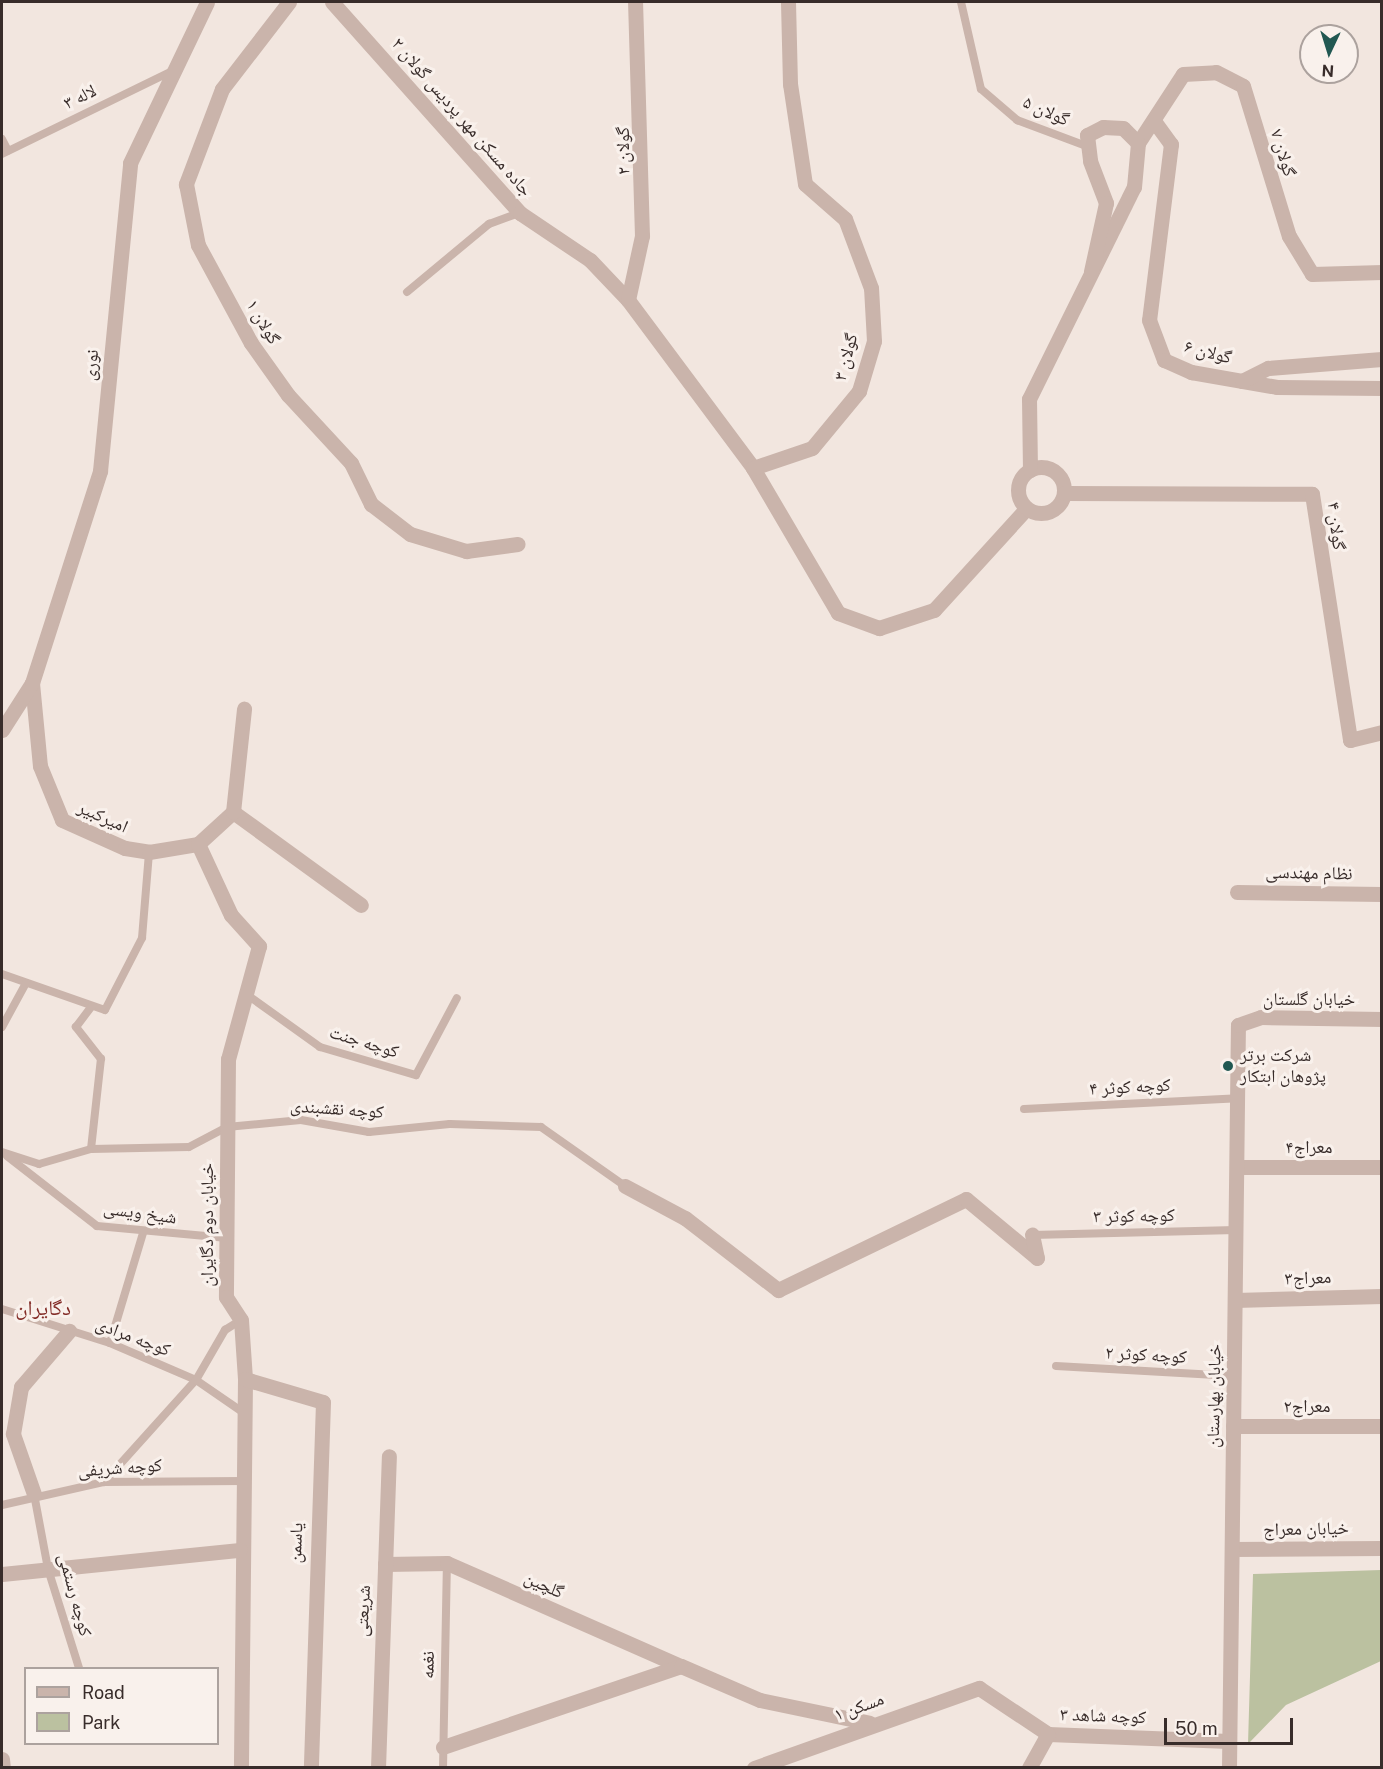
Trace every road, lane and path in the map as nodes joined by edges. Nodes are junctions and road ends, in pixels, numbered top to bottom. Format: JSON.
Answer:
{"nodes":[{"id":1,"x":207,"y":2,"type":"edge"},
{"id":2,"x":289,"y":2,"type":"edge"},
{"id":3,"x":332,"y":2,"type":"edge"},
{"id":4,"x":636,"y":2,"type":"edge"},
{"id":5,"x":788,"y":2,"type":"edge"},
{"id":6,"x":961,"y":2,"type":"edge"},
{"id":7,"x":174,"y":70,"type":"junction"},
{"id":8,"x":1154,"y":121,"type":"junction"},
{"id":9,"x":2,"y":139,"type":"edge"},
{"id":10,"x":1138,"y":142,"type":"junction"},
{"id":11,"x":1086,"y":146,"type":"junction"},
{"id":12,"x":5,"y":153,"type":"edge"},
{"id":13,"x":520,"y":213,"type":"junction"},
{"id":14,"x":1091,"y":271,"type":"junction"},
{"id":15,"x":1382,"y":272,"type":"edge"},
{"id":16,"x":407,"y":292,"type":"dead end"},
{"id":17,"x":628,"y":300,"type":"junction"},
{"id":18,"x":1382,"y":359,"type":"edge"},
{"id":19,"x":1242,"y":381,"type":"junction"},
{"id":20,"x":1382,"y":388,"type":"edge"},
{"id":21,"x":753,"y":468,"type":"junction"},
{"id":22,"x":1030,"y":470,"type":"junction"},
{"id":23,"x":1064,"y":493,"type":"junction"},
{"id":24,"x":1026,"y":509,"type":"junction"},
{"id":25,"x":518,"y":544,"type":"dead end"},
{"id":26,"x":32,"y":683,"type":"junction"},
{"id":27,"x":244,"y":709,"type":"dead end"},
{"id":28,"x":2,"y":730,"type":"edge"},
{"id":29,"x":1382,"y":732,"type":"edge"},
{"id":30,"x":233,"y":812,"type":"junction"},
{"id":31,"x":198,"y":844,"type":"junction"},
{"id":32,"x":149,"y":852,"type":"junction"},
{"id":33,"x":1237,"y":892,"type":"dead end"},
{"id":34,"x":1382,"y":894,"type":"edge"},
{"id":35,"x":361,"y":905,"type":"dead end"},
{"id":36,"x":2,"y":974,"type":"edge"},
{"id":37,"x":26,"y":983,"type":"junction"},
{"id":38,"x":246,"y":994,"type":"junction"},
{"id":39,"x":456,"y":998,"type":"dead end"},
{"id":40,"x":92,"y":1006,"type":"junction"},
{"id":41,"x":1382,"y":1019,"type":"edge"},
{"id":42,"x":1239,"y":1025,"type":"joint"},
{"id":43,"x":2,"y":1027,"type":"edge"},
{"id":44,"x":1238,"y":1098,"type":"junction"},
{"id":45,"x":1024,"y":1109,"type":"dead end"},
{"id":46,"x":227,"y":1127,"type":"junction"},
{"id":47,"x":91,"y":1149,"type":"junction"},
{"id":48,"x":2,"y":1152,"type":"edge"},
{"id":49,"x":1237,"y":1167,"type":"junction"},
{"id":50,"x":1382,"y":1167,"type":"edge"},
{"id":51,"x":625,"y":1186,"type":"joint"},
{"id":52,"x":1236,"y":1230,"type":"junction"},
{"id":53,"x":143,"y":1233,"type":"junction"},
{"id":54,"x":1032,"y":1234,"type":"joint"},
{"id":55,"x":227,"y":1238,"type":"junction"},
{"id":56,"x":1382,"y":1296,"type":"edge"},
{"id":57,"x":1235,"y":1300,"type":"junction"},
{"id":58,"x":2,"y":1309,"type":"edge"},
{"id":59,"x":241,"y":1320,"type":"junction"},
{"id":60,"x":69,"y":1331,"type":"junction"},
{"id":61,"x":110,"y":1343,"type":"junction"},
{"id":62,"x":1056,"y":1366,"type":"dead end"},
{"id":63,"x":1234,"y":1376,"type":"junction"},
{"id":64,"x":245,"y":1379,"type":"junction"},
{"id":65,"x":196,"y":1380,"type":"junction"},
{"id":66,"x":244,"y":1413,"type":"junction"},
{"id":67,"x":1233,"y":1426,"type":"junction"},
{"id":68,"x":1382,"y":1426,"type":"edge"},
{"id":69,"x":389,"y":1456,"type":"dead end"},
{"id":70,"x":243,"y":1480,"type":"junction"},
{"id":71,"x":104,"y":1482,"type":"junction"},
{"id":72,"x":34,"y":1494,"type":"junction"},
{"id":73,"x":2,"y":1505,"type":"edge"},
{"id":74,"x":1382,"y":1548,"type":"edge"},
{"id":75,"x":1232,"y":1549,"type":"junction"},
{"id":76,"x":240,"y":1550,"type":"junction"},
{"id":77,"x":447,"y":1563,"type":"junction"},
{"id":78,"x":385,"y":1564,"type":"junction"},
{"id":79,"x":48,"y":1569,"type":"junction"},
{"id":80,"x":2,"y":1574,"type":"edge"},
{"id":81,"x":681,"y":1666,"type":"junction"},
{"id":82,"x":79,"y":1667,"type":"edge"},
{"id":83,"x":870,"y":1723,"type":"junction"},
{"id":84,"x":1048,"y":1734,"type":"junction"},
{"id":85,"x":1229,"y":1741,"type":"junction"},
{"id":86,"x":443,"y":1748,"type":"junction"},
{"id":87,"x":2,"y":1759,"type":"edge"},
{"id":88,"x":3,"y":1767,"type":"edge"},
{"id":89,"x":240,"y":1767,"type":"edge"},
{"id":90,"x":311,"y":1767,"type":"edge"},
{"id":91,"x":378,"y":1767,"type":"edge"},
{"id":92,"x":443,"y":1767,"type":"edge"},
{"id":93,"x":754,"y":1767,"type":"edge"},
{"id":94,"x":1029,"y":1767,"type":"edge"},
{"id":95,"x":1228,"y":1767,"type":"edge"}],
"edges":[{"from":1,"to":7,"type":"street","name":"نوری"},
{"from":2,"to":25,"type":"street","name":"گولان ۱"},
{"from":3,"to":13,"type":"street","name":"جاده مسکن مهر پردیس گولان ۲"},
{"from":4,"to":17,"type":"street","name":"گولان ۲"},
{"from":5,"to":21,"type":"street","name":"گولان ۳"},
{"from":6,"to":11,"type":"lane","name":"گولان ۵"},
{"from":7,"to":12,"type":"lane","name":"لاله ۳"},
{"from":7,"to":26,"type":"street","name":"نوری"},
{"from":8,"to":10,"type":"street"},
{"from":8,"to":15,"type":"street","name":"گولان ۷"},
{"from":8,"to":19,"type":"street","name":"گولان ۶"},
{"from":9,"to":12,"type":"lane"},
{"from":10,"to":11,"type":"street"},
{"from":10,"to":14,"type":"street"},
{"from":11,"to":14,"type":"street"},
{"from":13,"to":16,"type":"lane"},
{"from":13,"to":17,"type":"street","name":"جاده مسکن مهر پردیس گولان ۲"},
{"from":14,"to":22,"type":"street"},
{"from":17,"to":21,"type":"street","name":"جاده مسکن مهر پردیس گولان ۲"},
{"from":18,"to":19,"type":"street"},
{"from":19,"to":20,"type":"street","name":"گولان ۶"},
{"from":21,"to":24,"type":"street","name":"جاده مسکن مهر پردیس گولان ۲"},
{"from":22,"to":23,"type":"street"},
{"from":22,"to":24,"type":"street"},
{"from":23,"to":24,"type":"street"},
{"from":23,"to":29,"type":"street","name":"گولان ۴"},
{"from":26,"to":28,"type":"street","name":"نوری"},
{"from":26,"to":32,"type":"street","name":"امیرکبیر"},
{"from":27,"to":30,"type":"street"},
{"from":30,"to":31,"type":"street"},
{"from":30,"to":35,"type":"street"},
{"from":31,"to":32,"type":"street","name":"امیرکبیر"},
{"from":31,"to":38,"type":"street","name":"خیابان دوم دگایران"},
{"from":32,"to":40,"type":"lane"},
{"from":33,"to":34,"type":"street","name":"نظام مهندسی"},
{"from":36,"to":37,"type":"lane"},
{"from":37,"to":40,"type":"lane"},
{"from":37,"to":43,"type":"lane"},
{"from":38,"to":39,"type":"lane","name":"کوچه جنت"},
{"from":38,"to":46,"type":"street","name":"خیابان دوم دگایران"},
{"from":40,"to":47,"type":"lane"},
{"from":41,"to":42,"type":"street","name":"خیابان گلستان"},
{"from":42,"to":44,"type":"street","name":"خیابان بهارستان"},
{"from":44,"to":45,"type":"lane","name":"کوچه کوثر ۴"},
{"from":44,"to":49,"type":"street","name":"خیابان بهارستان"},
{"from":46,"to":47,"type":"lane","name":"کوچه نقشبندی"},
{"from":46,"to":51,"type":"lane","name":"کوچه نقشبندی"},
{"from":46,"to":55,"type":"street","name":"خیابان دوم دگایران"},
{"from":47,"to":48,"type":"lane","name":"کوچه نقشبندی"},
{"from":48,"to":53,"type":"lane","name":"شیخ ویسی"},
{"from":49,"to":50,"type":"street","name":"معراج۴"},
{"from":49,"to":52,"type":"street","name":"خیابان بهارستان"},
{"from":51,"to":54,"type":"street"},
{"from":52,"to":54,"type":"lane","name":"کوچه کوثر ۳"},
{"from":52,"to":57,"type":"street","name":"خیابان بهارستان"},
{"from":53,"to":55,"type":"lane","name":"شیخ ویسی"},
{"from":53,"to":61,"type":"lane"},
{"from":55,"to":59,"type":"street","name":"خیابان دوم دگایران"},
{"from":56,"to":57,"type":"street","name":"معراج۳"},
{"from":57,"to":63,"type":"street","name":"خیابان بهارستان"},
{"from":58,"to":60,"type":"lane","name":"کوچه مرادی"},
{"from":59,"to":64,"type":"street","name":"خیابان دوم دگایران"},
{"from":59,"to":65,"type":"lane"},
{"from":60,"to":61,"type":"lane","name":"کوچه مرادی"},
{"from":60,"to":72,"type":"street"},
{"from":61,"to":65,"type":"lane","name":"کوچه مرادی"},
{"from":62,"to":63,"type":"lane","name":"کوچه کوثر ۲"},
{"from":63,"to":67,"type":"street","name":"خیابان بهارستان"},
{"from":64,"to":66,"type":"street","name":"خیابان دوم دگایران"},
{"from":64,"to":90,"type":"street","name":"یاسمن"},
{"from":65,"to":66,"type":"lane","name":"کوچه مرادی"},
{"from":65,"to":71,"type":"lane"},
{"from":66,"to":70,"type":"street","name":"خیابان دوم دگایران"},
{"from":67,"to":68,"type":"street","name":"معراج۲"},
{"from":67,"to":75,"type":"street","name":"خیابان بهارستان"},
{"from":69,"to":78,"type":"street","name":"شریعتی"},
{"from":70,"to":71,"type":"lane","name":"کوچه شریفی"},
{"from":70,"to":76,"type":"street","name":"خیابان دوم دگایران"},
{"from":71,"to":72,"type":"lane","name":"کوچه شریفی"},
{"from":72,"to":73,"type":"lane","name":"کوچه شریفی"},
{"from":72,"to":79,"type":"lane","name":"کوچه رستمی"},
{"from":74,"to":75,"type":"street","name":"خیابان معراج"},
{"from":75,"to":85,"type":"street","name":"خیابان بهارستان"},
{"from":76,"to":79,"type":"street"},
{"from":76,"to":89,"type":"street","name":"خیابان دوم دگایران"},
{"from":77,"to":78,"type":"street","name":"گلچین"},
{"from":77,"to":81,"type":"street","name":"گلچین"},
{"from":77,"to":86,"type":"lane","name":"نغمه"},
{"from":78,"to":91,"type":"street","name":"شریعتی"},
{"from":79,"to":80,"type":"street"},
{"from":79,"to":82,"type":"lane","name":"کوچه رستمی"},
{"from":81,"to":83,"type":"street","name":"گلچین"},
{"from":81,"to":86,"type":"street"},
{"from":83,"to":84,"type":"street","name":"مسکن ۱"},
{"from":83,"to":93,"type":"street","name":"مسکن ۱"},
{"from":84,"to":85,"type":"street","name":"کوچه شاهد ۳"},
{"from":84,"to":94,"type":"street"},
{"from":85,"to":95,"type":"street","name":"خیابان بهارستان"},
{"from":86,"to":92,"type":"lane","name":"نغمه"},
{"from":87,"to":88,"type":"street"}]}
